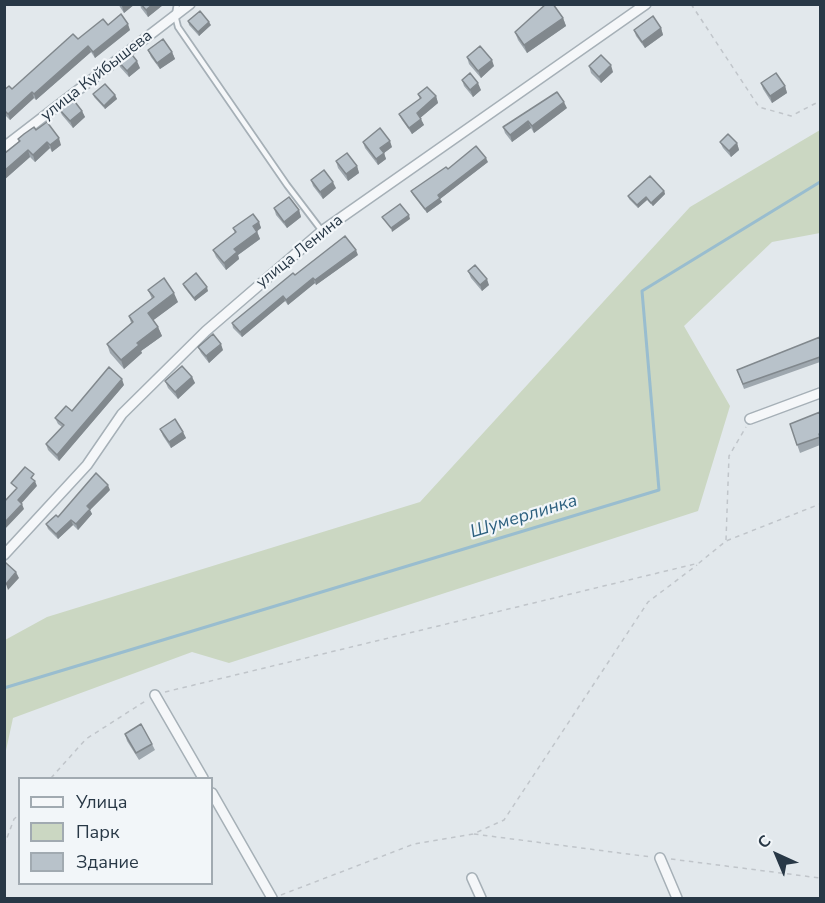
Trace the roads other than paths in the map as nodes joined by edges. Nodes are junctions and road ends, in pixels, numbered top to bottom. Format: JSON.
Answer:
{"nodes":[{"id":1,"x":177,"y":4,"type":"edge"},
{"id":2,"x":190,"y":4,"type":"edge"},
{"id":3,"x":646,"y":4,"type":"edge"},
{"id":4,"x":175,"y":15,"type":"junction"},
{"id":5,"x":4,"y":147,"type":"edge"},
{"id":6,"x":322,"y":231,"type":"junction"},
{"id":7,"x":820,"y":393,"type":"edge"},
{"id":8,"x":750,"y":419,"type":"road end"},
{"id":9,"x":4,"y":555,"type":"edge"},
{"id":10,"x":155,"y":695,"type":"road end"},
{"id":11,"x":202,"y":777,"type":"edge"},
{"id":12,"x":213,"y":795,"type":"edge"},
{"id":13,"x":660,"y":858,"type":"road end"},
{"id":14,"x":472,"y":878,"type":"dead end"},
{"id":15,"x":272,"y":898,"type":"edge"},
{"id":16,"x":481,"y":898,"type":"edge"},
{"id":17,"x":677,"y":898,"type":"edge"}],
"edges":[{"from":1,"to":4,"type":"lane"},
{"from":2,"to":4,"type":"street","name":"улица Куйбышева"},
{"from":3,"to":6,"type":"street","name":"улица Ленина"},
{"from":4,"to":5,"type":"street","name":"улица Куйбышева"},
{"from":4,"to":6,"type":"lane"},
{"from":6,"to":9,"type":"street","name":"улица Ленина"},
{"from":7,"to":8,"type":"street"},
{"from":10,"to":11,"type":"street"},
{"from":12,"to":15,"type":"street"},
{"from":13,"to":17,"type":"street"},
{"from":14,"to":16,"type":"street"}]}
